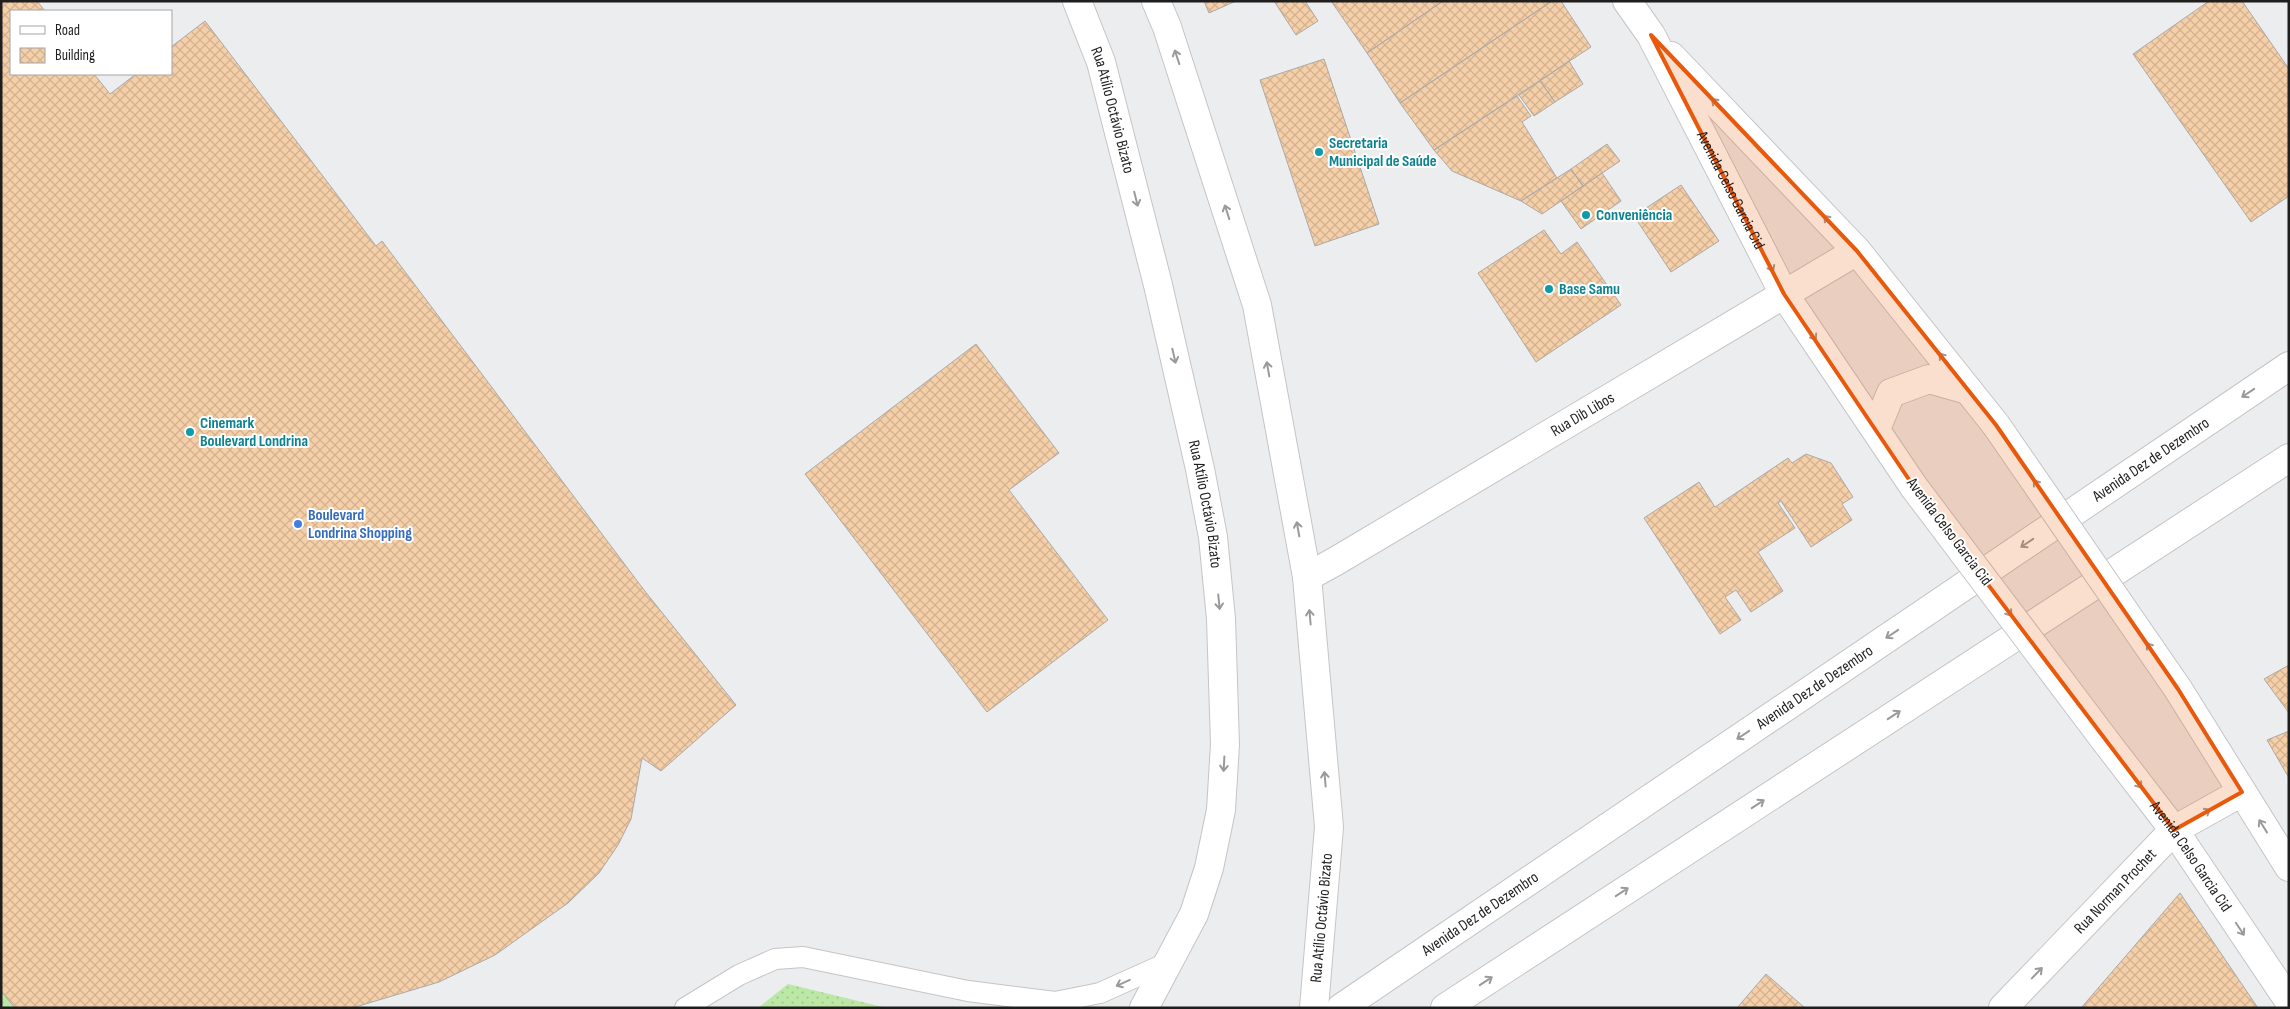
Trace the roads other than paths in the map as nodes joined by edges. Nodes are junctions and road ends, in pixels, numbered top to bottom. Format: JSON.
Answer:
{"nodes":[{"id":1,"x":1077,"y":1,"type":"edge"},
{"id":2,"x":1156,"y":1,"type":"edge"},
{"id":3,"x":1627,"y":1,"type":"edge"},
{"id":4,"x":1651,"y":35,"type":"junction"},
{"id":5,"x":1857,"y":251,"type":"junction"},
{"id":6,"x":1784,"y":294,"type":"junction"},
{"id":7,"x":2289,"y":366,"type":"edge"},
{"id":8,"x":1968,"y":390,"type":"junction"},
{"id":9,"x":1876,"y":429,"type":"junction"},
{"id":10,"x":2289,"y":458,"type":"edge"},
{"id":11,"x":1306,"y":576,"type":"junction"},
{"id":12,"x":2242,"y":792,"type":"junction"},
{"id":13,"x":2174,"y":830,"type":"junction"},
{"id":14,"x":2289,"y":867,"type":"edge"},
{"id":15,"x":1167,"y":962,"type":"junction"},
{"id":16,"x":968,"y":991,"type":"junction"},
{"id":17,"x":2289,"y":1001,"type":"edge"},
{"id":18,"x":685,"y":1008,"type":"edge"},
{"id":19,"x":1001,"y":1008,"type":"edge"},
{"id":20,"x":1144,"y":1008,"type":"edge"},
{"id":21,"x":1314,"y":1008,"type":"edge"},
{"id":22,"x":1341,"y":1008,"type":"edge"},
{"id":23,"x":1445,"y":1008,"type":"edge"},
{"id":24,"x":2003,"y":1008,"type":"edge"}],
"edges":[{"from":1,"to":15,"type":"main road","name":"Rua Atílio Octávio Bizato","one_way":true},
{"from":11,"to":2,"type":"main road","name":"Rua Atílio Octávio Bizato","one_way":true},
{"from":3,"to":4,"type":"main road","name":"Avenida Celso Garcia Cid"},
{"from":5,"to":4,"type":"main road","name":"Avenida Celso Garcia Cid","one_way":true},
{"from":4,"to":6,"type":"main road","name":"Avenida Celso Garcia Cid","one_way":true},
{"from":5,"to":6,"type":"main road","name":"Rua Dib Libos"},
{"from":8,"to":5,"type":"main road","name":"Avenida Celso Garcia Cid","one_way":true},
{"from":6,"to":9,"type":"main road","name":"Avenida Celso Garcia Cid","one_way":true},
{"from":6,"to":11,"type":"main road","name":"Rua Dib Libos"},
{"from":7,"to":22,"type":"main road","name":"Avenida Dez de Dezembro","one_way":true},
{"from":8,"to":9,"type":"main road"},
{"from":12,"to":8,"type":"main road","name":"Avenida Celso Garcia Cid","one_way":true,"bridge":true},
{"from":9,"to":13,"type":"main road","name":"Avenida Celso Garcia Cid","one_way":true,"bridge":true},
{"from":23,"to":10,"type":"main road","one_way":true},
{"from":21,"to":11,"type":"main road","name":"Rua Atílio Octávio Bizato","one_way":true},
{"from":13,"to":12,"type":"main road","name":"Rua Norman Prochet","one_way":true},
{"from":14,"to":12,"type":"main road","name":"Avenida Celso Garcia Cid","one_way":true},
{"from":13,"to":17,"type":"main road","name":"Avenida Celso Garcia Cid","one_way":true},
{"from":24,"to":13,"type":"main road","name":"Rua Norman Prochet","one_way":true},
{"from":15,"to":16,"type":"lane","one_way":true},
{"from":15,"to":20,"type":"main road","name":"Rua Atílio Octávio Bizato"},
{"from":16,"to":18,"type":"lane"},
{"from":16,"to":19,"type":"lane"}]}
